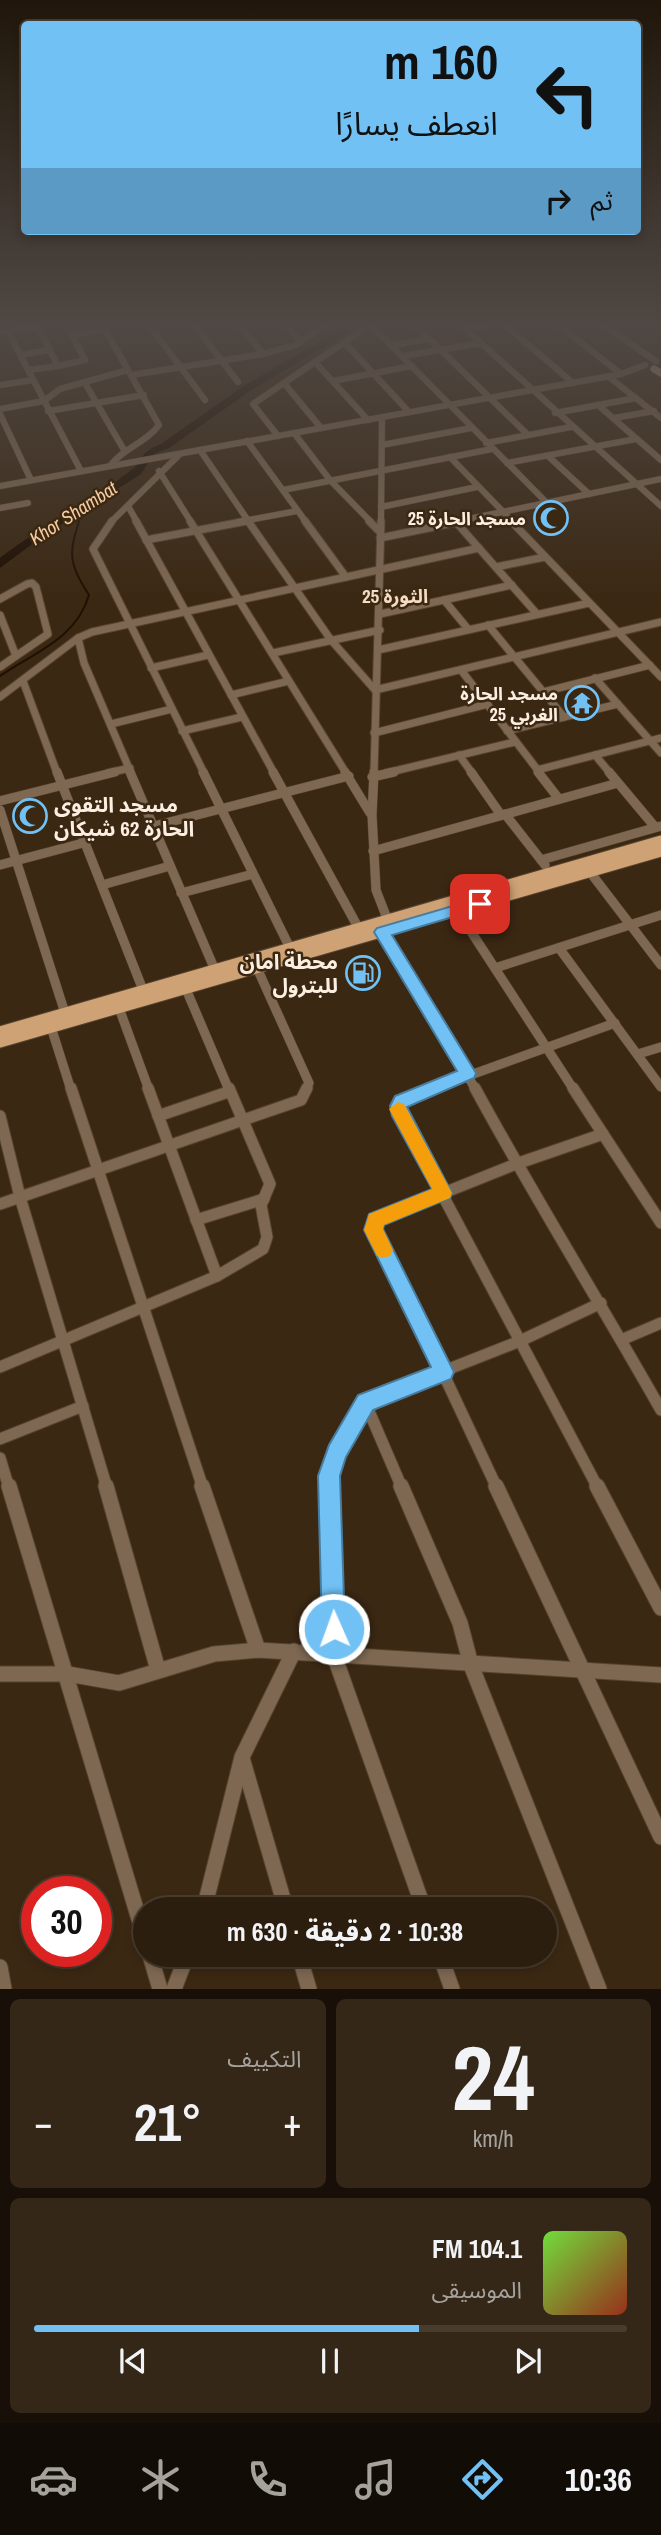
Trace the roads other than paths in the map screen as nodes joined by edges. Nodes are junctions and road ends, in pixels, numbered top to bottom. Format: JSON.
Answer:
{"nodes":[{"id":1,"x":1,"y":415,"type":"edge"},
{"id":2,"x":50,"y":415,"type":"edge"},
{"id":3,"x":103,"y":415,"type":"edge"},
{"id":4,"x":154,"y":415,"type":"edge"},
{"id":5,"x":261,"y":415,"type":"edge"},
{"id":6,"x":310,"y":415,"type":"edge"},
{"id":7,"x":363,"y":415,"type":"edge"},
{"id":8,"x":394,"y":415,"type":"edge"},
{"id":9,"x":458,"y":415,"type":"edge"},
{"id":10,"x":506,"y":415,"type":"edge"},
{"id":11,"x":557,"y":415,"type":"edge"},
{"id":12,"x":610,"y":415,"type":"edge"},
{"id":13,"x":631,"y":415,"type":"edge"},
{"id":14,"x":382,"y":417,"type":"junction"},
{"id":15,"x":614,"y":418,"type":"junction"},
{"id":16,"x":368,"y":420,"type":"junction"},
{"id":17,"x":321,"y":428,"type":"junction"},
{"id":18,"x":471,"y":428,"type":"junction"},
{"id":19,"x":572,"y":428,"type":"junction"},
{"id":20,"x":294,"y":433,"type":"junction"},
{"id":21,"x":528,"y":435,"type":"junction"},
{"id":22,"x":278,"y":436,"type":"junction"},
{"id":23,"x":636,"y":439,"type":"junction"},
{"id":24,"x":247,"y":441,"type":"junction"},
{"id":25,"x":486,"y":443,"type":"junction"},
{"id":26,"x":382,"y":444,"type":"junction"},
{"id":27,"x":593,"y":447,"type":"junction"},
{"id":28,"x":492,"y":449,"type":"junction"},
{"id":29,"x":124,"y":450,"type":"junction"},
{"id":30,"x":200,"y":450,"type":"junction"},
{"id":31,"x":661,"y":452,"type":"edge"},
{"id":32,"x":181,"y":453,"type":"junction"},
{"id":33,"x":653,"y":453,"type":"junction"},
{"id":34,"x":548,"y":456,"type":"junction"},
{"id":35,"x":450,"y":457,"type":"junction"},
{"id":36,"x":661,"y":460,"type":"edge"},
{"id":37,"x":507,"y":463,"type":"junction"},
{"id":38,"x":114,"y":465,"type":"junction"},
{"id":39,"x":381,"y":470,"type":"junction"},
{"id":40,"x":82,"y":471,"type":"junction"},
{"id":41,"x":159,"y":471,"type":"junction"},
{"id":42,"x":661,"y":479,"type":"edge"},
{"id":43,"x":31,"y":480,"type":"junction"},
{"id":44,"x":330,"y":480,"type":"junction"},
{"id":45,"x":636,"y":484,"type":"junction"},
{"id":46,"x":0,"y":485,"type":"edge"},
{"id":47,"x":477,"y":487,"type":"junction"},
{"id":48,"x":283,"y":490,"type":"junction"},
{"id":49,"x":589,"y":494,"type":"junction"},
{"id":50,"x":28,"y":503,"type":"dead end"},
{"id":51,"x":547,"y":503,"type":"junction"},
{"id":52,"x":128,"y":506,"type":"junction"},
{"id":53,"x":661,"y":506,"type":"edge"},
{"id":54,"x":0,"y":508,"type":"edge"},
{"id":55,"x":381,"y":508,"type":"junction"},
{"id":56,"x":297,"y":511,"type":"junction"},
{"id":57,"x":502,"y":512,"type":"junction"},
{"id":58,"x":247,"y":521,"type":"junction"},
{"id":59,"x":455,"y":521,"type":"junction"},
{"id":60,"x":198,"y":530,"type":"junction"},
{"id":61,"x":379,"y":535,"type":"junction"},
{"id":62,"x":146,"y":540,"type":"junction"},
{"id":63,"x":479,"y":548,"type":"junction"},
{"id":64,"x":545,"y":556,"type":"junction"},
{"id":65,"x":496,"y":567,"type":"junction"},
{"id":66,"x":380,"y":569,"type":"junction"},
{"id":67,"x":346,"y":577,"type":"junction"},
{"id":68,"x":512,"y":585,"type":"junction"},
{"id":69,"x":293,"y":589,"type":"junction"},
{"id":70,"x":0,"y":599,"type":"edge"},
{"id":71,"x":444,"y":600,"type":"junction"},
{"id":72,"x":239,"y":601,"type":"junction"},
{"id":73,"x":589,"y":603,"type":"junction"},
{"id":74,"x":185,"y":613,"type":"junction"},
{"id":75,"x":380,"y":614,"type":"junction"},
{"id":76,"x":537,"y":614,"type":"junction"},
{"id":77,"x":0,"y":615,"type":"edge"},
{"id":78,"x":661,"y":622,"type":"edge"},
{"id":79,"x":129,"y":624,"type":"junction"},
{"id":80,"x":488,"y":625,"type":"junction"},
{"id":81,"x":468,"y":629,"type":"junction"},
{"id":82,"x":380,"y":630,"type":"junction"},
{"id":83,"x":619,"y":632,"type":"junction"},
{"id":84,"x":78,"y":638,"type":"junction"},
{"id":85,"x":331,"y":640,"type":"junction"},
{"id":86,"x":378,"y":650,"type":"junction"},
{"id":87,"x":272,"y":653,"type":"junction"},
{"id":88,"x":208,"y":655,"type":"junction"},
{"id":89,"x":16,"y":656,"type":"junction"},
{"id":90,"x":514,"y":657,"type":"junction"},
{"id":91,"x":650,"y":665,"type":"junction"},
{"id":92,"x":0,"y":667,"type":"edge"},
{"id":93,"x":151,"y":668,"type":"junction"},
{"id":94,"x":461,"y":670,"type":"junction"},
{"id":95,"x":661,"y":677,"type":"edge"},
{"id":96,"x":596,"y":678,"type":"junction"},
{"id":97,"x":23,"y":681,"type":"junction"},
{"id":98,"x":289,"y":681,"type":"junction"},
{"id":99,"x":375,"y":690,"type":"junction"},
{"id":100,"x":543,"y":692,"type":"junction"},
{"id":101,"x":231,"y":695,"type":"junction"},
{"id":102,"x":0,"y":697,"type":"edge"},
{"id":103,"x":488,"y":704,"type":"junction"},
{"id":104,"x":618,"y":704,"type":"junction"},
{"id":105,"x":172,"y":709,"type":"junction"},
{"id":106,"x":242,"y":717,"type":"junction"},
{"id":107,"x":564,"y":717,"type":"junction"},
{"id":108,"x":111,"y":724,"type":"junction"},
{"id":109,"x":182,"y":731,"type":"junction"},
{"id":110,"x":508,"y":731,"type":"junction"},
{"id":111,"x":374,"y":733,"type":"junction"},
{"id":112,"x":661,"y":738,"type":"edge"},
{"id":113,"x":650,"y":741,"type":"junction"},
{"id":114,"x":515,"y":742,"type":"junction"},
{"id":115,"x":661,"y":753,"type":"edge"},
{"id":116,"x":459,"y":755,"type":"junction"},
{"id":117,"x":594,"y":755,"type":"junction"},
{"id":118,"x":130,"y":768,"type":"junction"},
{"id":119,"x":537,"y":769,"type":"junction"},
{"id":120,"x":349,"y":776,"type":"junction"},
{"id":121,"x":372,"y":776,"type":"junction"},
{"id":122,"x":618,"y":783,"type":"junction"},
{"id":123,"x":63,"y":785,"type":"junction"},
{"id":124,"x":285,"y":792,"type":"junction"},
{"id":125,"x":559,"y":799,"type":"junction"},
{"id":126,"x":0,"y":801,"type":"edge"},
{"id":127,"x":220,"y":809,"type":"junction"},
{"id":128,"x":0,"y":810,"type":"edge"},
{"id":129,"x":372,"y":815,"type":"junction"},
{"id":130,"x":503,"y":815,"type":"junction"},
{"id":131,"x":154,"y":826,"type":"junction"},
{"id":132,"x":658,"y":827,"type":"edge"},
{"id":133,"x":661,"y":841,"type":"edge"},
{"id":134,"x":83,"y":843,"type":"junction"},
{"id":135,"x":373,"y":851,"type":"junction"},
{"id":136,"x":661,"y":851,"type":"edge"},
{"id":137,"x":541,"y":860,"type":"junction"},
{"id":138,"x":14,"y":862,"type":"junction"},
{"id":139,"x":0,"y":865,"type":"edge"},
{"id":140,"x":170,"y":866,"type":"junction"},
{"id":141,"x":590,"y":872,"type":"junction"},
{"id":142,"x":253,"y":874,"type":"junction"},
{"id":143,"x":551,"y":874,"type":"junction"},
{"id":144,"x":102,"y":885,"type":"junction"},
{"id":145,"x":181,"y":893,"type":"junction"},
{"id":146,"x":457,"y":911,"type":"junction"},
{"id":147,"x":661,"y":915,"type":"edge"},
{"id":148,"x":631,"y":925,"type":"junction"},
{"id":149,"x":385,"y":927,"type":"junction"},
{"id":150,"x":359,"y":929,"type":"junction"},
{"id":151,"x":290,"y":948,"type":"junction"},
{"id":152,"x":559,"y":948,"type":"junction"},
{"id":153,"x":661,"y":965,"type":"edge"},
{"id":154,"x":257,"y":968,"type":"junction"},
{"id":155,"x":495,"y":968,"type":"junction"},
{"id":156,"x":215,"y":970,"type":"junction"},
{"id":157,"x":186,"y":989,"type":"junction"},
{"id":158,"x":143,"y":990,"type":"junction"},
{"id":159,"x":119,"y":1008,"type":"junction"},
{"id":160,"x":65,"y":1013,"type":"junction"},
{"id":161,"x":615,"y":1023,"type":"junction"},
{"id":162,"x":51,"y":1027,"type":"junction"},
{"id":163,"x":0,"y":1032,"type":"edge"},
{"id":164,"x":0,"y":1042,"type":"edge"},
{"id":165,"x":545,"y":1044,"type":"junction"},
{"id":166,"x":661,"y":1047,"type":"edge"},
{"id":167,"x":638,"y":1054,"type":"junction"},
{"id":168,"x":468,"y":1073,"type":"junction"},
{"id":169,"x":661,"y":1087,"type":"edge"},
{"id":170,"x":228,"y":1092,"type":"junction"},
{"id":171,"x":0,"y":1116,"type":"edge"},
{"id":172,"x":158,"y":1116,"type":"junction"},
{"id":173,"x":241,"y":1121,"type":"junction"},
{"id":174,"x":603,"y":1134,"type":"junction"},
{"id":175,"x":168,"y":1146,"type":"junction"},
{"id":176,"x":516,"y":1164,"type":"junction"},
{"id":177,"x":96,"y":1170,"type":"junction"},
{"id":178,"x":443,"y":1193,"type":"junction"},
{"id":179,"x":20,"y":1197,"type":"junction"},
{"id":180,"x":264,"y":1199,"type":"junction"},
{"id":181,"x":0,"y":1204,"type":"edge"},
{"id":182,"x":195,"y":1220,"type":"junction"},
{"id":183,"x":661,"y":1223,"type":"edge"},
{"id":184,"x":217,"y":1276,"type":"junction"},
{"id":185,"x":601,"y":1303,"type":"junction"},
{"id":186,"x":142,"y":1310,"type":"junction"},
{"id":187,"x":661,"y":1323,"type":"edge"},
{"id":188,"x":621,"y":1339,"type":"junction"},
{"id":189,"x":65,"y":1340,"type":"junction"},
{"id":190,"x":520,"y":1341,"type":"junction"},
{"id":191,"x":0,"y":1367,"type":"edge"},
{"id":192,"x":444,"y":1372,"type":"junction"},
{"id":193,"x":365,"y":1402,"type":"junction"},
{"id":194,"x":83,"y":1406,"type":"junction"},
{"id":195,"x":661,"y":1410,"type":"edge"},
{"id":196,"x":0,"y":1439,"type":"edge"},
{"id":197,"x":0,"y":1458,"type":"edge"},
{"id":198,"x":661,"y":1608,"type":"edge"},
{"id":199,"x":258,"y":1650,"type":"junction"},
{"id":200,"x":294,"y":1651,"type":"junction"},
{"id":201,"x":334,"y":1655,"type":"junction"},
{"id":202,"x":471,"y":1665,"type":"junction"},
{"id":203,"x":158,"y":1670,"type":"junction"},
{"id":204,"x":583,"y":1671,"type":"junction"},
{"id":205,"x":0,"y":1674,"type":"edge"},
{"id":206,"x":68,"y":1674,"type":"junction"},
{"id":207,"x":661,"y":1675,"type":"edge"},
{"id":208,"x":242,"y":1757,"type":"junction"},
{"id":209,"x":661,"y":1837,"type":"edge"},
{"id":210,"x":207,"y":1897,"type":"edge"},
{"id":211,"x":283,"y":1897,"type":"edge"},
{"id":212,"x":420,"y":1897,"type":"edge"},
{"id":213,"x":133,"y":1898,"type":"edge"},
{"id":214,"x":0,"y":1967,"type":"edge"},
{"id":215,"x":154,"y":1967,"type":"edge"},
{"id":216,"x":182,"y":1967,"type":"edge"},
{"id":217,"x":303,"y":1967,"type":"edge"},
{"id":218,"x":444,"y":1967,"type":"edge"},
{"id":219,"x":4,"y":1989,"type":"edge"},
{"id":220,"x":160,"y":1989,"type":"edge"},
{"id":221,"x":174,"y":1989,"type":"edge"},
{"id":222,"x":309,"y":1989,"type":"edge"},
{"id":223,"x":452,"y":1989,"type":"edge"},
{"id":224,"x":599,"y":1989,"type":"edge"}],
"edges":[{"from":1,"to":43,"type":"street"},
{"from":2,"to":40,"type":"street"},
{"from":3,"to":29,"type":"street"},
{"from":4,"to":29,"type":"street"},
{"from":5,"to":22,"type":"street"},
{"from":6,"to":17,"type":"street"},
{"from":7,"to":16,"type":"street"},
{"from":8,"to":14,"type":"street"},
{"from":9,"to":18,"type":"street"},
{"from":10,"to":21,"type":"street"},
{"from":11,"to":19,"type":"street"},
{"from":12,"to":15,"type":"street"},
{"from":13,"to":15,"type":"street"},
{"from":14,"to":16,"type":"street"},
{"from":14,"to":26,"type":"street"},
{"from":15,"to":23,"type":"street"},
{"from":16,"to":17,"type":"street"},
{"from":17,"to":20,"type":"street"},
{"from":18,"to":25,"type":"street"},
{"from":18,"to":26,"type":"street"},
{"from":19,"to":21,"type":"street"},
{"from":19,"to":27,"type":"street"},
{"from":20,"to":22,"type":"street"},
{"from":20,"to":44,"type":"street"},
{"from":21,"to":25,"type":"street"},
{"from":22,"to":24,"type":"street"},
{"from":23,"to":27,"type":"street"},
{"from":23,"to":33,"type":"street"},
{"from":24,"to":30,"type":"street"},
{"from":24,"to":48,"type":"street"},
{"from":25,"to":28,"type":"street"},
{"from":26,"to":39,"type":"street"},
{"from":27,"to":34,"type":"street"},
{"from":27,"to":45,"type":"street"},
{"from":28,"to":35,"type":"street"},
{"from":28,"to":37,"type":"street"},
{"from":29,"to":38,"type":"street"},
{"from":30,"to":32,"type":"street"},
{"from":30,"to":58,"type":"street"},
{"from":31,"to":33,"type":"street"},
{"from":32,"to":38,"type":"street"},
{"from":32,"to":41,"type":"street"},
{"from":33,"to":36,"type":"street"},
{"from":34,"to":37,"type":"street"},
{"from":34,"to":49,"type":"street"},
{"from":35,"to":39,"type":"street"},
{"from":35,"to":47,"type":"street"},
{"from":37,"to":51,"type":"street"},
{"from":38,"to":40,"type":"street"},
{"from":39,"to":44,"type":"street"},
{"from":39,"to":55,"type":"street"},
{"from":40,"to":43,"type":"street"},
{"from":41,"to":52,"type":"street"},
{"from":41,"to":60,"type":"street"},
{"from":42,"to":45,"type":"street"},
{"from":43,"to":46,"type":"street"},
{"from":44,"to":48,"type":"street"},
{"from":44,"to":61,"type":"street"},
{"from":45,"to":49,"type":"street"},
{"from":45,"to":53,"type":"street"},
{"from":47,"to":55,"type":"street"},
{"from":47,"to":57,"type":"street"},
{"from":48,"to":56,"type":"street"},
{"from":49,"to":51,"type":"street"},
{"from":50,"to":54,"type":"street"},
{"from":51,"to":57,"type":"street"},
{"from":52,"to":62,"type":"street"},
{"from":52,"to":79,"type":"street"},
{"from":55,"to":61,"type":"street"},
{"from":56,"to":58,"type":"street"},
{"from":56,"to":67,"type":"street"},
{"from":57,"to":59,"type":"street"},
{"from":57,"to":64,"type":"street"},
{"from":58,"to":60,"type":"street"},
{"from":58,"to":69,"type":"street"},
{"from":59,"to":61,"type":"street"},
{"from":59,"to":63,"type":"street"},
{"from":60,"to":62,"type":"street"},
{"from":60,"to":72,"type":"street"},
{"from":61,"to":66,"type":"street"},
{"from":62,"to":74,"type":"street"},
{"from":63,"to":65,"type":"street"},
{"from":63,"to":66,"type":"street"},
{"from":64,"to":65,"type":"street"},
{"from":64,"to":73,"type":"street"},
{"from":65,"to":68,"type":"street"},
{"from":66,"to":67,"type":"street"},
{"from":66,"to":75,"type":"street"},
{"from":67,"to":69,"type":"street"},
{"from":68,"to":71,"type":"street"},
{"from":68,"to":76,"type":"street"},
{"from":69,"to":72,"type":"street"},
{"from":69,"to":85,"type":"street"},
{"from":70,"to":89,"type":"street"},
{"from":71,"to":75,"type":"street"},
{"from":71,"to":81,"type":"street"},
{"from":72,"to":74,"type":"street"},
{"from":72,"to":87,"type":"street"},
{"from":73,"to":76,"type":"street"},
{"from":73,"to":83,"type":"street"},
{"from":74,"to":79,"type":"street"},
{"from":74,"to":88,"type":"street"},
{"from":75,"to":82,"type":"street"},
{"from":76,"to":80,"type":"street"},
{"from":77,"to":89,"type":"street"},
{"from":78,"to":83,"type":"street"},
{"from":79,"to":84,"type":"street"},
{"from":79,"to":93,"type":"street"},
{"from":80,"to":81,"type":"street"},
{"from":80,"to":90,"type":"street"},
{"from":81,"to":86,"type":"street"},
{"from":82,"to":85,"type":"street"},
{"from":82,"to":86,"type":"street"},
{"from":83,"to":90,"type":"street"},
{"from":83,"to":91,"type":"street"},
{"from":84,"to":97,"type":"street"},
{"from":84,"to":108,"type":"street"},
{"from":85,"to":87,"type":"street"},
{"from":85,"to":99,"type":"street"},
{"from":86,"to":99,"type":"street"},
{"from":87,"to":98,"type":"street"},
{"from":88,"to":93,"type":"street"},
{"from":88,"to":101,"type":"street"},
{"from":89,"to":92,"type":"street"},
{"from":90,"to":94,"type":"street"},
{"from":90,"to":100,"type":"street"},
{"from":91,"to":95,"type":"street"},
{"from":91,"to":96,"type":"street"},
{"from":93,"to":105,"type":"street"},
{"from":94,"to":99,"type":"street"},
{"from":94,"to":103,"type":"street"},
{"from":96,"to":100,"type":"street"},
{"from":96,"to":104,"type":"street"},
{"from":97,"to":102,"type":"street"},
{"from":97,"to":123,"type":"street"},
{"from":98,"to":101,"type":"street"},
{"from":98,"to":120,"type":"street"},
{"from":99,"to":111,"type":"street"},
{"from":100,"to":107,"type":"street"},
{"from":101,"to":106,"type":"street"},
{"from":103,"to":110,"type":"street"},
{"from":103,"to":111,"type":"street"},
{"from":104,"to":107,"type":"street"},
{"from":104,"to":113,"type":"street"},
{"from":105,"to":108,"type":"street"},
{"from":105,"to":109,"type":"street"},
{"from":106,"to":109,"type":"street"},
{"from":106,"to":124,"type":"street"},
{"from":107,"to":110,"type":"street"},
{"from":108,"to":118,"type":"street"},
{"from":109,"to":127,"type":"street"},
{"from":110,"to":114,"type":"street"},
{"from":111,"to":121,"type":"street"},
{"from":112,"to":113,"type":"street"},
{"from":113,"to":115,"type":"street"},
{"from":113,"to":117,"type":"street"},
{"from":114,"to":116,"type":"street"},
{"from":114,"to":119,"type":"street"},
{"from":116,"to":121,"type":"street"},
{"from":116,"to":130,"type":"street"},
{"from":117,"to":119,"type":"street"},
{"from":117,"to":122,"type":"street"},
{"from":118,"to":123,"type":"street"},
{"from":118,"to":131,"type":"street"},
{"from":119,"to":125,"type":"street"},
{"from":120,"to":124,"type":"street"},
{"from":120,"to":129,"type":"street"},
{"from":121,"to":129,"type":"street"},
{"from":122,"to":125,"type":"street"},
{"from":122,"to":132,"type":"street"},
{"from":123,"to":126,"type":"street"},
{"from":123,"to":134,"type":"street"},
{"from":124,"to":127,"type":"street"},
{"from":124,"to":150,"type":"street"},
{"from":125,"to":130,"type":"street"},
{"from":127,"to":131,"type":"street"},
{"from":127,"to":142,"type":"street"},
{"from":128,"to":138,"type":"street"},
{"from":129,"to":135,"type":"street"},
{"from":130,"to":135,"type":"street"},
{"from":130,"to":137,"type":"street"},
{"from":131,"to":140,"type":"street"},
{"from":132,"to":137,"type":"street"},
{"from":133,"to":143,"type":"main road"},
{"from":134,"to":138,"type":"street"},
{"from":134,"to":144,"type":"street"},
{"from":135,"to":149,"type":"street"},
{"from":136,"to":141,"type":"main road"},
{"from":137,"to":143,"type":"street"},
{"from":138,"to":139,"type":"street"},
{"from":138,"to":160,"type":"street"},
{"from":140,"to":144,"type":"street"},
{"from":140,"to":145,"type":"street"},
{"from":141,"to":146,"type":"main road"},
{"from":141,"to":148,"type":"street"},
{"from":142,"to":145,"type":"street"},
{"from":142,"to":151,"type":"street"},
{"from":143,"to":149,"type":"main road"},
{"from":144,"to":158,"type":"street"},
{"from":145,"to":156,"type":"street"},
{"from":146,"to":149,"type":"main road"},
{"from":146,"to":155,"type":"street"},
{"from":147,"to":148,"type":"street"},
{"from":148,"to":152,"type":"street"},
{"from":148,"to":153,"type":"street"},
{"from":149,"to":150,"type":"main road"},
{"from":149,"to":154,"type":"main road"},
{"from":149,"to":168,"type":"street"},
{"from":150,"to":151,"type":"main road"},
{"from":151,"to":156,"type":"main road"},
{"from":152,"to":155,"type":"street"},
{"from":152,"to":161,"type":"street"},
{"from":154,"to":157,"type":"main road"},
{"from":154,"to":173,"type":"street"},
{"from":155,"to":165,"type":"street"},
{"from":156,"to":158,"type":"main road"},
{"from":157,"to":159,"type":"main road"},
{"from":157,"to":170,"type":"street"},
{"from":158,"to":160,"type":"main road"},
{"from":159,"to":162,"type":"main road"},
{"from":159,"to":172,"type":"street"},
{"from":160,"to":163,"type":"main road"},
{"from":161,"to":165,"type":"street"},
{"from":161,"to":167,"type":"street"},
{"from":162,"to":164,"type":"main road"},
{"from":162,"to":177,"type":"street"},
{"from":165,"to":168,"type":"street"},
{"from":165,"to":174,"type":"street"},
{"from":166,"to":167,"type":"street"},
{"from":167,"to":169,"type":"street"},
{"from":168,"to":176,"type":"street"},
{"from":168,"to":178,"type":"street"},
{"from":170,"to":172,"type":"street"},
{"from":170,"to":173,"type":"street"},
{"from":171,"to":179,"type":"street"},
{"from":172,"to":175,"type":"street"},
{"from":173,"to":175,"type":"street"},
{"from":173,"to":180,"type":"street"},
{"from":174,"to":176,"type":"street"},
{"from":174,"to":183,"type":"street"},
{"from":175,"to":177,"type":"street"},
{"from":175,"to":182,"type":"street"},
{"from":176,"to":178,"type":"street"},
{"from":176,"to":185,"type":"street"},
{"from":177,"to":179,"type":"street"},
{"from":177,"to":186,"type":"street"},
{"from":178,"to":190,"type":"street"},
{"from":178,"to":192,"type":"street"},
{"from":179,"to":181,"type":"street"},
{"from":179,"to":189,"type":"street"},
{"from":180,"to":182,"type":"street"},
{"from":180,"to":184,"type":"street"},
{"from":182,"to":184,"type":"street"},
{"from":184,"to":186,"type":"street"},
{"from":185,"to":188,"type":"street"},
{"from":185,"to":190,"type":"street"},
{"from":186,"to":189,"type":"street"},
{"from":186,"to":199,"type":"street"},
{"from":187,"to":188,"type":"street"},
{"from":188,"to":195,"type":"street"},
{"from":189,"to":191,"type":"street"},
{"from":189,"to":194,"type":"street"},
{"from":190,"to":192,"type":"street"},
{"from":190,"to":198,"type":"street"},
{"from":192,"to":193,"type":"street"},
{"from":192,"to":204,"type":"street"},
{"from":193,"to":201,"type":"street"},
{"from":193,"to":202,"type":"street"},
{"from":194,"to":196,"type":"street"},
{"from":194,"to":203,"type":"street"},
{"from":197,"to":206,"type":"street"},
{"from":199,"to":200,"type":"street"},
{"from":199,"to":203,"type":"street"},
{"from":200,"to":201,"type":"street"},
{"from":200,"to":208,"type":"street"},
{"from":201,"to":202,"type":"street"},
{"from":201,"to":212,"type":"street"},
{"from":202,"to":204,"type":"street"},
{"from":202,"to":224,"type":"street"},
{"from":203,"to":206,"type":"street"},
{"from":204,"to":207,"type":"street"},
{"from":204,"to":209,"type":"street"},
{"from":205,"to":206,"type":"street"},
{"from":206,"to":213,"type":"street"},
{"from":208,"to":210,"type":"street"},
{"from":208,"to":211,"type":"street"},
{"from":214,"to":219,"type":"street"},
{"from":215,"to":220,"type":"street"},
{"from":216,"to":221,"type":"street"},
{"from":217,"to":222,"type":"street"},
{"from":218,"to":223,"type":"street"}]}
